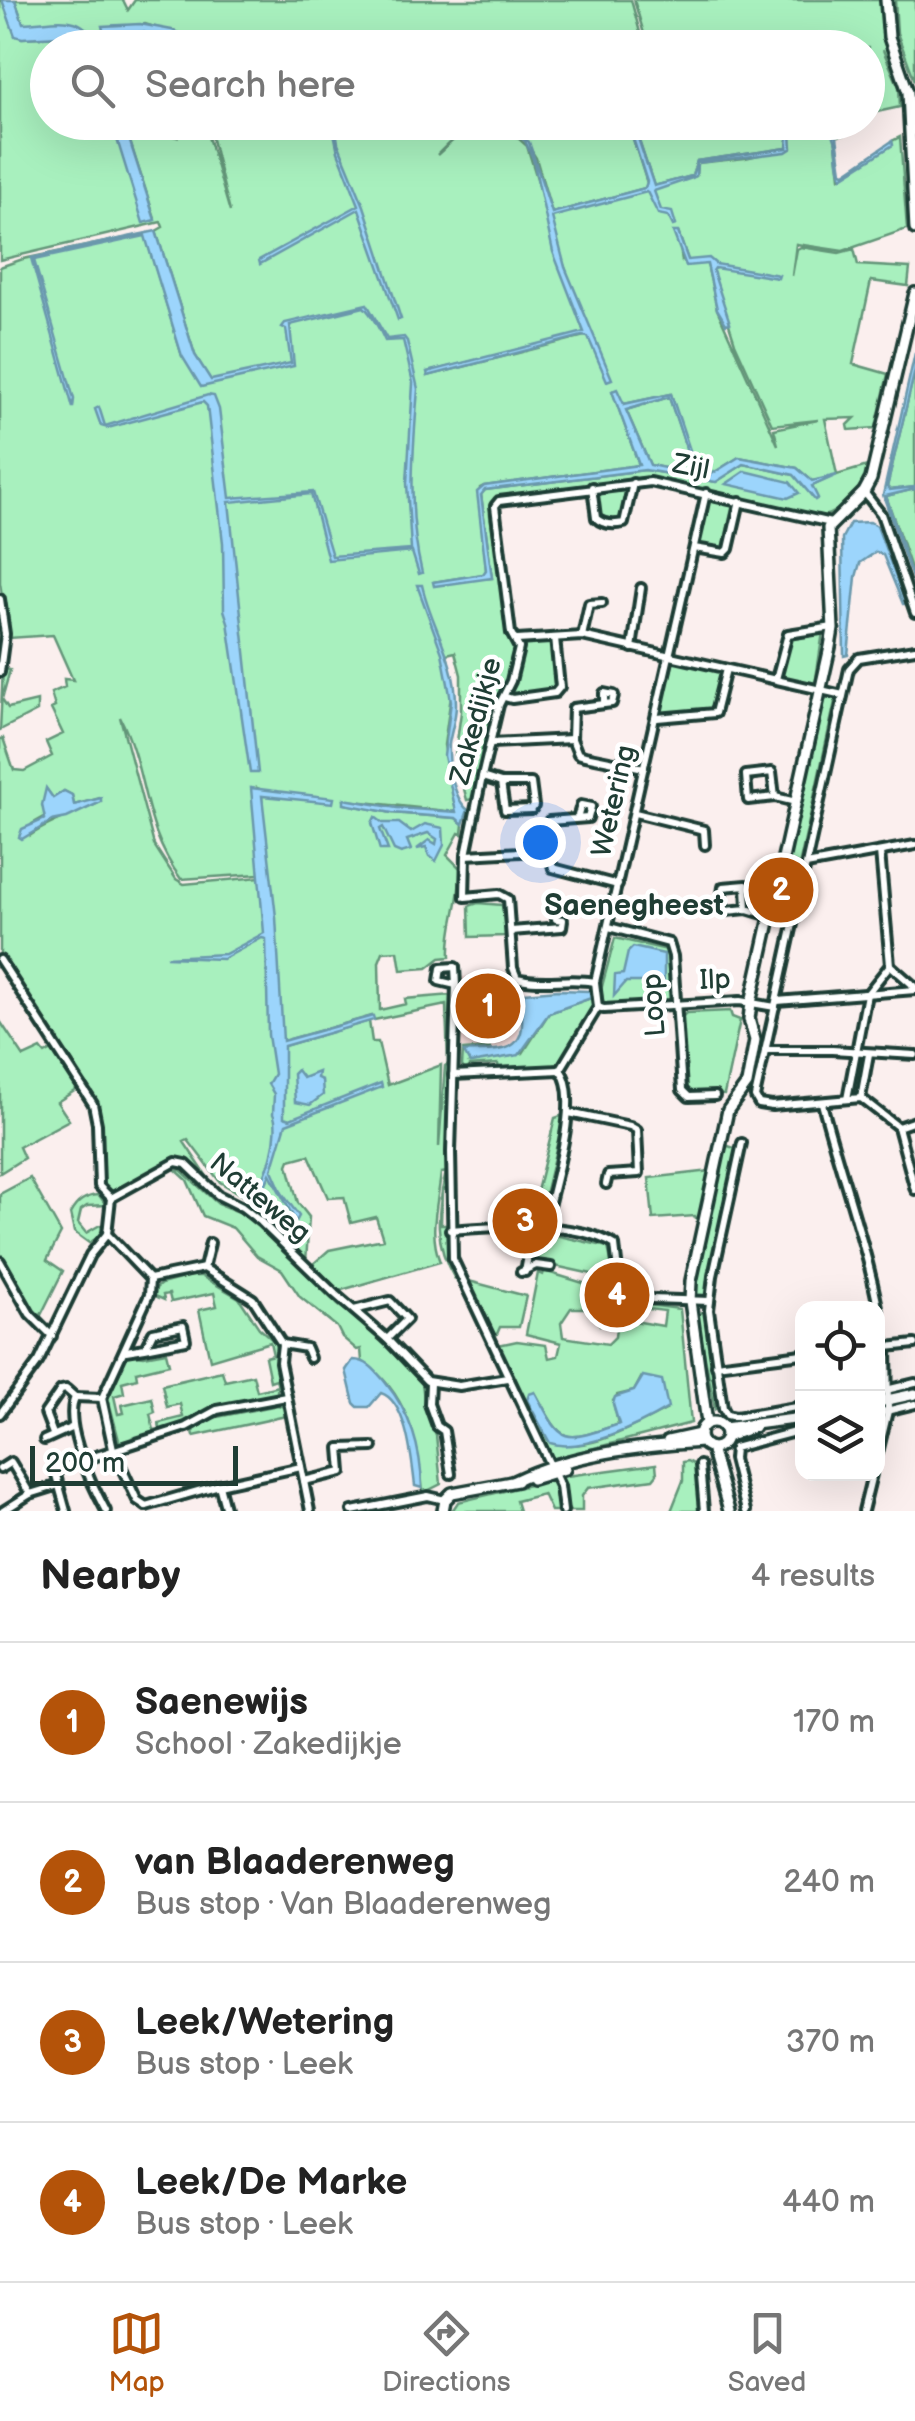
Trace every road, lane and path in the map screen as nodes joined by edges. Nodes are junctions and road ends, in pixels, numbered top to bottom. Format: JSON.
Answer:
{"nodes":[{"id":1,"x":886,"y":0,"type":"edge"},
{"id":2,"x":915,"y":229,"type":"edge"},
{"id":3,"x":915,"y":293,"type":"edge"},
{"id":4,"x":633,"y":483,"type":"junction"},
{"id":5,"x":592,"y":487,"type":"junction"},
{"id":6,"x":864,"y":492,"type":"junction"},
{"id":7,"x":706,"y":493,"type":"junction"},
{"id":8,"x":499,"y":501,"type":"joint"},
{"id":9,"x":740,"y":501,"type":"junction"},
{"id":10,"x":831,"y":523,"type":"junction"},
{"id":11,"x":694,"y":548,"type":"junction"},
{"id":12,"x":641,"y":588,"type":"dead end"},
{"id":13,"x":0,"y":599,"type":"edge"},
{"id":14,"x":602,"y":602,"type":"dead end"},
{"id":15,"x":915,"y":613,"type":"edge"},
{"id":16,"x":833,"y":627,"type":"junction"},
{"id":17,"x":582,"y":636,"type":"junction"},
{"id":18,"x":555,"y":638,"type":"junction"},
{"id":19,"x":517,"y":640,"type":"junction"},
{"id":20,"x":632,"y":648,"type":"junction"},
{"id":21,"x":915,"y":648,"type":"edge"},
{"id":22,"x":670,"y":656,"type":"junction"},
{"id":23,"x":726,"y":669,"type":"junction"},
{"id":24,"x":0,"y":672,"type":"edge"},
{"id":25,"x":776,"y":679,"type":"junction"},
{"id":26,"x":821,"y":690,"type":"junction"},
{"id":27,"x":843,"y":694,"type":"junction"},
{"id":28,"x":504,"y":696,"type":"junction"},
{"id":29,"x":604,"y":704,"type":"dead end"},
{"id":30,"x":657,"y":718,"type":"junction"},
{"id":31,"x":572,"y":739,"type":"junction"},
{"id":32,"x":491,"y":743,"type":"junction"},
{"id":33,"x":644,"y":768,"type":"junction"},
{"id":34,"x":482,"y":776,"type":"junction"},
{"id":35,"x":502,"y":783,"type":"junction"},
{"id":36,"x":774,"y":797,"type":"junction"},
{"id":37,"x":796,"y":802,"type":"junction"},
{"id":38,"x":635,"y":813,"type":"junction"},
{"id":39,"x":577,"y":819,"type":"dead end"},
{"id":40,"x":705,"y":845,"type":"dead end"},
{"id":41,"x":915,"y":845,"type":"edge"},
{"id":42,"x":880,"y":852,"type":"junction"},
{"id":43,"x":549,"y":854,"type":"junction"},
{"id":44,"x":466,"y":856,"type":"junction"},
{"id":45,"x":806,"y":865,"type":"junction"},
{"id":46,"x":618,"y":884,"type":"junction"},
{"id":47,"x":747,"y":909,"type":"junction"},
{"id":48,"x":770,"y":916,"type":"junction"},
{"id":49,"x":556,"y":919,"type":"dead end"},
{"id":50,"x":609,"y":927,"type":"junction"},
{"id":51,"x":512,"y":931,"type":"junction"},
{"id":52,"x":0,"y":960,"type":"edge"},
{"id":53,"x":890,"y":966,"type":"junction"},
{"id":54,"x":595,"y":982,"type":"junction"},
{"id":55,"x":456,"y":986,"type":"dead end"},
{"id":56,"x":915,"y":989,"type":"edge"},
{"id":57,"x":867,"y":994,"type":"junction"},
{"id":58,"x":751,"y":1002,"type":"junction"},
{"id":59,"x":676,"y":1004,"type":"junction"},
{"id":60,"x":776,"y":1004,"type":"junction"},
{"id":61,"x":598,"y":1007,"type":"junction"},
{"id":62,"x":766,"y":1050,"type":"junction"},
{"id":63,"x":856,"y":1054,"type":"junction"},
{"id":64,"x":869,"y":1054,"type":"junction"},
{"id":65,"x":915,"y":1056,"type":"edge"},
{"id":66,"x":560,"y":1070,"type":"junction"},
{"id":67,"x":452,"y":1076,"type":"junction"},
{"id":68,"x":715,"y":1096,"type":"dead end"},
{"id":69,"x":861,"y":1098,"type":"junction"},
{"id":70,"x":848,"y":1099,"type":"junction"},
{"id":71,"x":822,"y":1103,"type":"junction"},
{"id":72,"x":569,"y":1113,"type":"junction"},
{"id":73,"x":915,"y":1121,"type":"edge"},
{"id":74,"x":898,"y":1127,"type":"junction"},
{"id":75,"x":742,"y":1143,"type":"dead end"},
{"id":76,"x":606,"y":1184,"type":"dead end"},
{"id":77,"x":915,"y":1190,"type":"edge"},
{"id":78,"x":112,"y":1198,"type":"junction"},
{"id":79,"x":544,"y":1226,"type":"junction"},
{"id":80,"x":450,"y":1230,"type":"junction"},
{"id":81,"x":106,"y":1234,"type":"junction"},
{"id":82,"x":210,"y":1243,"type":"dead end"},
{"id":83,"x":530,"y":1244,"type":"dead end"},
{"id":84,"x":0,"y":1262,"type":"edge"},
{"id":85,"x":551,"y":1267,"type":"dead end"},
{"id":86,"x":204,"y":1268,"type":"junction"},
{"id":87,"x":150,"y":1279,"type":"junction"},
{"id":88,"x":878,"y":1301,"type":"edge"},
{"id":89,"x":690,"y":1302,"type":"junction"},
{"id":90,"x":710,"y":1302,"type":"junction"},
{"id":91,"x":354,"y":1310,"type":"junction"},
{"id":92,"x":52,"y":1336,"type":"junction"},
{"id":93,"x":387,"y":1339,"type":"junction"},
{"id":94,"x":282,"y":1344,"type":"junction"},
{"id":95,"x":915,"y":1344,"type":"edge"},
{"id":96,"x":885,"y":1345,"type":"edge"},
{"id":97,"x":145,"y":1348,"type":"junction"},
{"id":98,"x":125,"y":1352,"type":"junction"},
{"id":99,"x":795,"y":1355,"type":"edge"},
{"id":100,"x":310,"y":1358,"type":"dead end"},
{"id":101,"x":716,"y":1365,"type":"junction"},
{"id":102,"x":507,"y":1378,"type":"junction"},
{"id":103,"x":430,"y":1382,"type":"junction"},
{"id":104,"x":915,"y":1384,"type":"edge"},
{"id":105,"x":915,"y":1394,"type":"edge"},
{"id":106,"x":286,"y":1397,"type":"junction"},
{"id":107,"x":75,"y":1398,"type":"junction"},
{"id":108,"x":102,"y":1398,"type":"junction"},
{"id":109,"x":885,"y":1401,"type":"edge"},
{"id":110,"x":915,"y":1404,"type":"edge"},
{"id":111,"x":795,"y":1407,"type":"edge"},
{"id":112,"x":0,"y":1414,"type":"edge"},
{"id":113,"x":795,"y":1419,"type":"edge"},
{"id":114,"x":711,"y":1422,"type":"junction"},
{"id":115,"x":73,"y":1427,"type":"junction"},
{"id":116,"x":795,"y":1432,"type":"edge"},
{"id":117,"x":725,"y":1433,"type":"junction"},
{"id":118,"x":53,"y":1434,"type":"junction"},
{"id":119,"x":44,"y":1440,"type":"dead end"},
{"id":120,"x":708,"y":1443,"type":"junction"},
{"id":121,"x":373,"y":1447,"type":"dead end"},
{"id":122,"x":113,"y":1449,"type":"junction"},
{"id":123,"x":84,"y":1460,"type":"junction"},
{"id":124,"x":700,"y":1465,"type":"dead end"},
{"id":125,"x":0,"y":1468,"type":"edge"},
{"id":126,"x":301,"y":1468,"type":"junction"},
{"id":127,"x":552,"y":1470,"type":"junction"},
{"id":128,"x":451,"y":1474,"type":"dead end"},
{"id":129,"x":304,"y":1481,"type":"junction"},
{"id":130,"x":870,"y":1481,"type":"edge"},
{"id":131,"x":59,"y":1485,"type":"junction"},
{"id":132,"x":219,"y":1485,"type":"junction"},
{"id":133,"x":30,"y":1494,"type":"junction"},
{"id":134,"x":444,"y":1506,"type":"edge"},
{"id":135,"x":144,"y":1508,"type":"edge"},
{"id":136,"x":3,"y":1511,"type":"edge"},
{"id":137,"x":66,"y":1511,"type":"edge"},
{"id":138,"x":106,"y":1511,"type":"edge"},
{"id":139,"x":226,"y":1511,"type":"edge"},
{"id":140,"x":310,"y":1511,"type":"edge"},
{"id":141,"x":352,"y":1511,"type":"edge"},
{"id":142,"x":563,"y":1511,"type":"edge"},
{"id":143,"x":704,"y":1511,"type":"edge"},
{"id":144,"x":730,"y":1511,"type":"edge"},
{"id":145,"x":746,"y":1511,"type":"edge"},
{"id":146,"x":863,"y":1511,"type":"edge"}],
"edges":[{"from":1,"to":2,"type":"street"},
{"from":3,"to":6,"type":"street"},
{"from":4,"to":5,"type":"street","name":"Zijl"},
{"from":4,"to":5,"type":"street","name":"Zijl"},
{"from":4,"to":7,"type":"street","name":"Zijl"},
{"from":5,"to":8,"type":"street","name":"Zijl"},
{"from":6,"to":10,"type":"street"},
{"from":6,"to":15,"type":"street"},
{"from":7,"to":9,"type":"street","name":"Zijl"},
{"from":7,"to":11,"type":"street","name":"Wetering"},
{"from":8,"to":19,"type":"street","name":"Zakedijkje"},
{"from":9,"to":10,"type":"street","name":"Zijl"},
{"from":9,"to":11,"type":"street","name":"Zijl"},
{"from":10,"to":16,"type":"street"},
{"from":11,"to":22,"type":"street","name":"Wetering"},
{"from":12,"to":20,"type":"street"},
{"from":13,"to":24,"type":"street"},
{"from":14,"to":17,"type":"street"},
{"from":16,"to":25,"type":"street"},
{"from":16,"to":26,"type":"street"},
{"from":17,"to":18,"type":"street"},
{"from":17,"to":20,"type":"street"},
{"from":18,"to":19,"type":"street"},
{"from":18,"to":28,"type":"street"},
{"from":19,"to":28,"type":"street","name":"Zakedijkje"},
{"from":20,"to":22,"type":"street"},
{"from":21,"to":27,"type":"street"},
{"from":22,"to":23,"type":"street"},
{"from":22,"to":30,"type":"street","name":"Wetering"},
{"from":23,"to":25,"type":"street"},
{"from":23,"to":30,"type":"street"},
{"from":25,"to":26,"type":"street"},
{"from":26,"to":27,"type":"street"},
{"from":26,"to":37,"type":"street"},
{"from":27,"to":45,"type":"street"},
{"from":28,"to":32,"type":"street","name":"Zakedijkje"},
{"from":29,"to":31,"type":"street"},
{"from":30,"to":33,"type":"street","name":"Wetering"},
{"from":31,"to":32,"type":"street"},
{"from":31,"to":33,"type":"street"},
{"from":32,"to":34,"type":"street","name":"Zakedijkje"},
{"from":33,"to":38,"type":"street","name":"Wetering"},
{"from":34,"to":35,"type":"street"},
{"from":34,"to":44,"type":"street","name":"Zakedijkje"},
{"from":35,"to":35,"type":"street"},
{"from":36,"to":36,"type":"street"},
{"from":36,"to":37,"type":"street"},
{"from":37,"to":48,"type":"street"},
{"from":38,"to":40,"type":"street"},
{"from":38,"to":46,"type":"street","name":"Wetering"},
{"from":39,"to":43,"type":"street"},
{"from":41,"to":42,"type":"street"},
{"from":42,"to":45,"type":"street"},
{"from":42,"to":53,"type":"street"},
{"from":43,"to":44,"type":"street"},
{"from":43,"to":46,"type":"street"},
{"from":44,"to":51,"type":"street","name":"Zakedijkje"},
{"from":45,"to":60,"type":"street"},
{"from":46,"to":50,"type":"street","name":"Wetering"},
{"from":47,"to":47,"type":"street"},
{"from":47,"to":48,"type":"street"},
{"from":48,"to":58,"type":"street"},
{"from":49,"to":51,"type":"street"},
{"from":50,"to":54,"type":"street","name":"Wetering"},
{"from":50,"to":59,"type":"street","name":"Loop"},
{"from":51,"to":54,"type":"street"},
{"from":52,"to":78,"type":"street"},
{"from":53,"to":56,"type":"street"},
{"from":53,"to":57,"type":"street"},
{"from":54,"to":61,"type":"street","name":"Wetering"},
{"from":55,"to":67,"type":"street"},
{"from":56,"to":57,"type":"street","name":"Ilp"},
{"from":57,"to":60,"type":"street","name":"Ilp"},
{"from":57,"to":63,"type":"street"},
{"from":58,"to":59,"type":"street","name":"Ilp"},
{"from":58,"to":60,"type":"street","name":"Ilp"},
{"from":58,"to":89,"type":"street"},
{"from":59,"to":61,"type":"street","name":"Ilp"},
{"from":59,"to":68,"type":"street","name":"Loop"},
{"from":60,"to":62,"type":"street"},
{"from":61,"to":66,"type":"street"},
{"from":62,"to":63,"type":"street"},
{"from":62,"to":71,"type":"street"},
{"from":63,"to":64,"type":"street"},
{"from":63,"to":70,"type":"street"},
{"from":64,"to":65,"type":"street"},
{"from":64,"to":69,"type":"street"},
{"from":66,"to":67,"type":"street"},
{"from":66,"to":72,"type":"street"},
{"from":67,"to":80,"type":"street"},
{"from":69,"to":70,"type":"street"},
{"from":69,"to":74,"type":"street"},
{"from":70,"to":71,"type":"street"},
{"from":71,"to":88,"type":"street"},
{"from":72,"to":76,"type":"street"},
{"from":72,"to":79,"type":"street"},
{"from":73,"to":74,"type":"street"},
{"from":74,"to":77,"type":"street"},
{"from":75,"to":90,"type":"street"},
{"from":78,"to":81,"type":"street"},
{"from":78,"to":91,"type":"street","name":"Natteweg"},
{"from":79,"to":80,"type":"street"},
{"from":79,"to":89,"type":"street"},
{"from":80,"to":102,"type":"street"},
{"from":81,"to":87,"type":"street"},
{"from":81,"to":92,"type":"street"},
{"from":82,"to":86,"type":"street"},
{"from":83,"to":85,"type":"street"},
{"from":84,"to":92,"type":"street"},
{"from":86,"to":87,"type":"street"},
{"from":86,"to":94,"type":"street"},
{"from":87,"to":98,"type":"street"},
{"from":89,"to":90,"type":"street"},
{"from":89,"to":114,"type":"street"},
{"from":90,"to":101,"type":"street"},
{"from":91,"to":93,"type":"street","name":"Natteweg"},
{"from":91,"to":93,"type":"street"},
{"from":92,"to":112,"type":"street"},
{"from":93,"to":103,"type":"street","name":"Natteweg"},
{"from":94,"to":100,"type":"street"},
{"from":94,"to":106,"type":"street"},
{"from":95,"to":96,"type":"street"},
{"from":97,"to":97,"type":"street"},
{"from":97,"to":98,"type":"street"},
{"from":98,"to":108,"type":"street"},
{"from":99,"to":101,"type":"street"},
{"from":101,"to":111,"type":"street"},
{"from":102,"to":103,"type":"street"},
{"from":102,"to":127,"type":"street"},
{"from":103,"to":128,"type":"street"},
{"from":104,"to":109,"type":"street"},
{"from":105,"to":109,"type":"street"},
{"from":106,"to":122,"type":"street"},
{"from":106,"to":126,"type":"street"},
{"from":107,"to":108,"type":"street"},
{"from":107,"to":115,"type":"street"},
{"from":107,"to":118,"type":"street"},
{"from":108,"to":122,"type":"street"},
{"from":109,"to":110,"type":"street"},
{"from":113,"to":117,"type":"street"},
{"from":114,"to":117,"type":"street"},
{"from":114,"to":120,"type":"street"},
{"from":115,"to":118,"type":"street"},
{"from":115,"to":123,"type":"street"},
{"from":116,"to":145,"type":"street"},
{"from":117,"to":120,"type":"street"},
{"from":118,"to":119,"type":"street"},
{"from":120,"to":127,"type":"street"},
{"from":120,"to":144,"type":"street"},
{"from":121,"to":129,"type":"street"},
{"from":122,"to":123,"type":"street"},
{"from":122,"to":135,"type":"street"},
{"from":123,"to":131,"type":"street"},
{"from":123,"to":138,"type":"street"},
{"from":124,"to":143,"type":"street"},
{"from":125,"to":133,"type":"street"},
{"from":126,"to":129,"type":"street"},
{"from":126,"to":132,"type":"street"},
{"from":127,"to":134,"type":"street"},
{"from":127,"to":142,"type":"street"},
{"from":129,"to":140,"type":"street"},
{"from":130,"to":146,"type":"street"},
{"from":131,"to":133,"type":"street"},
{"from":131,"to":137,"type":"street"},
{"from":132,"to":135,"type":"street"},
{"from":132,"to":139,"type":"street"},
{"from":133,"to":136,"type":"street"},
{"from":134,"to":141,"type":"street"}]}
